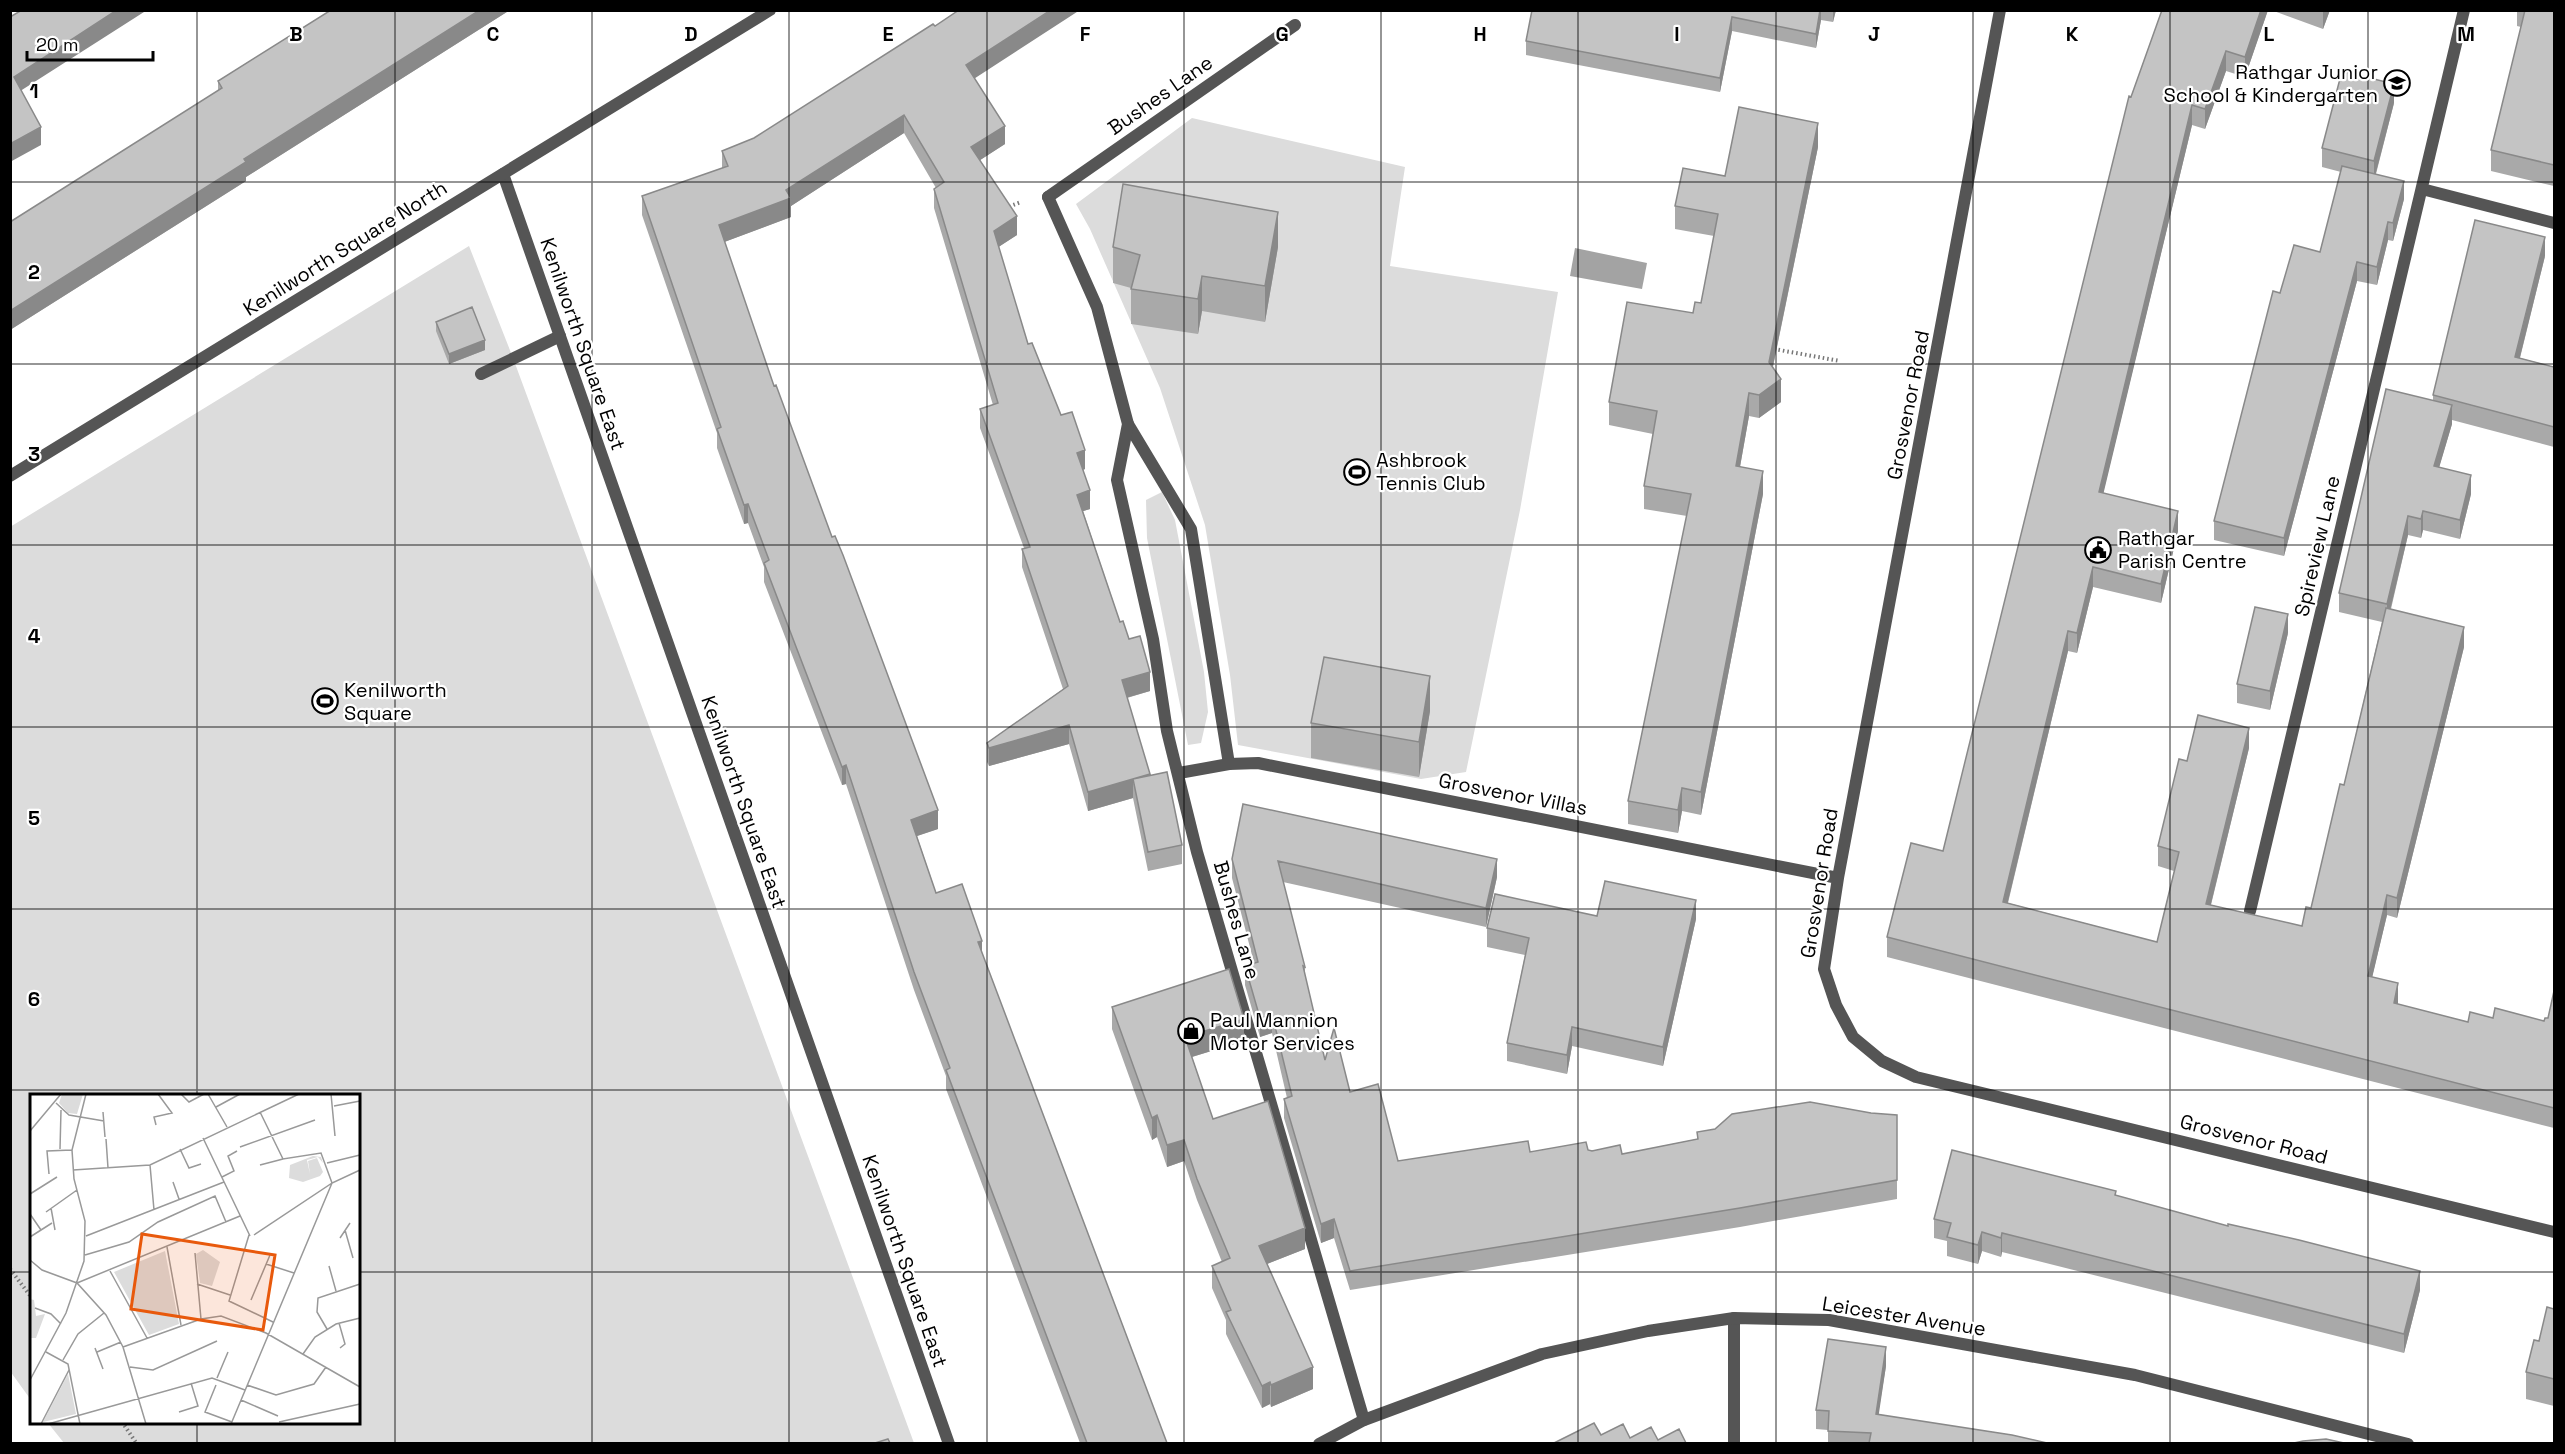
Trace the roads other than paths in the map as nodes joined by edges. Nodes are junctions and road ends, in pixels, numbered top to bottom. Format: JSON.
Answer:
{"nodes":[{"id":1,"x":770,"y":10,"type":"edge"},
{"id":2,"x":2000,"y":10,"type":"edge"},
{"id":3,"x":2464,"y":10,"type":"edge"},
{"id":4,"x":1295,"y":25,"type":"dead end"},
{"id":5,"x":503,"y":174,"type":"junction"},
{"id":6,"x":2422,"y":189,"type":"junction"},
{"id":7,"x":2554,"y":223,"type":"edge"},
{"id":8,"x":560,"y":336,"type":"junction"},
{"id":9,"x":481,"y":374,"type":"dead end"},
{"id":10,"x":1128,"y":424,"type":"junction"},
{"id":11,"x":10,"y":476,"type":"edge"},
{"id":12,"x":1229,"y":764,"type":"junction"},
{"id":13,"x":1179,"y":773,"type":"junction"},
{"id":14,"x":1838,"y":878,"type":"junction"},
{"id":15,"x":2250,"y":911,"type":"dead end"},
{"id":16,"x":2554,"y":1232,"type":"edge"},
{"id":17,"x":1734,"y":1318,"type":"junction"},
{"id":18,"x":1364,"y":1420,"type":"junction"},
{"id":19,"x":949,"y":1443,"type":"edge"},
{"id":20,"x":1319,"y":1443,"type":"edge"},
{"id":21,"x":1734,"y":1443,"type":"edge"},
{"id":22,"x":2408,"y":1443,"type":"edge"}],
"edges":[{"from":1,"to":5,"type":"street","name":"Kenilworth Square North"},
{"from":2,"to":14,"type":"street","name":"Grosvenor Road"},
{"from":3,"to":6,"type":"street","name":"Spireview Lane"},
{"from":4,"to":10,"type":"street","name":"Bushes Lane"},
{"from":5,"to":8,"type":"street","name":"Kenilworth Square East"},
{"from":5,"to":11,"type":"street","name":"Kenilworth Square North"},
{"from":6,"to":7,"type":"street"},
{"from":6,"to":15,"type":"street","name":"Spireview Lane"},
{"from":8,"to":9,"type":"street"},
{"from":8,"to":19,"type":"street","name":"Kenilworth Square East"},
{"from":10,"to":12,"type":"street","name":"Bushes Lane"},
{"from":10,"to":13,"type":"street","name":"Bushes Lane"},
{"from":12,"to":13,"type":"street","name":"Grosvenor Villas"},
{"from":12,"to":14,"type":"street","name":"Grosvenor Villas"},
{"from":13,"to":18,"type":"street","name":"Bushes Lane"},
{"from":14,"to":16,"type":"street","name":"Grosvenor Road"},
{"from":17,"to":18,"type":"street","name":"Leicester Avenue"},
{"from":17,"to":21,"type":"street"},
{"from":17,"to":22,"type":"street","name":"Leicester Avenue"},
{"from":18,"to":20,"type":"street","name":"Leicester Avenue"}]}
